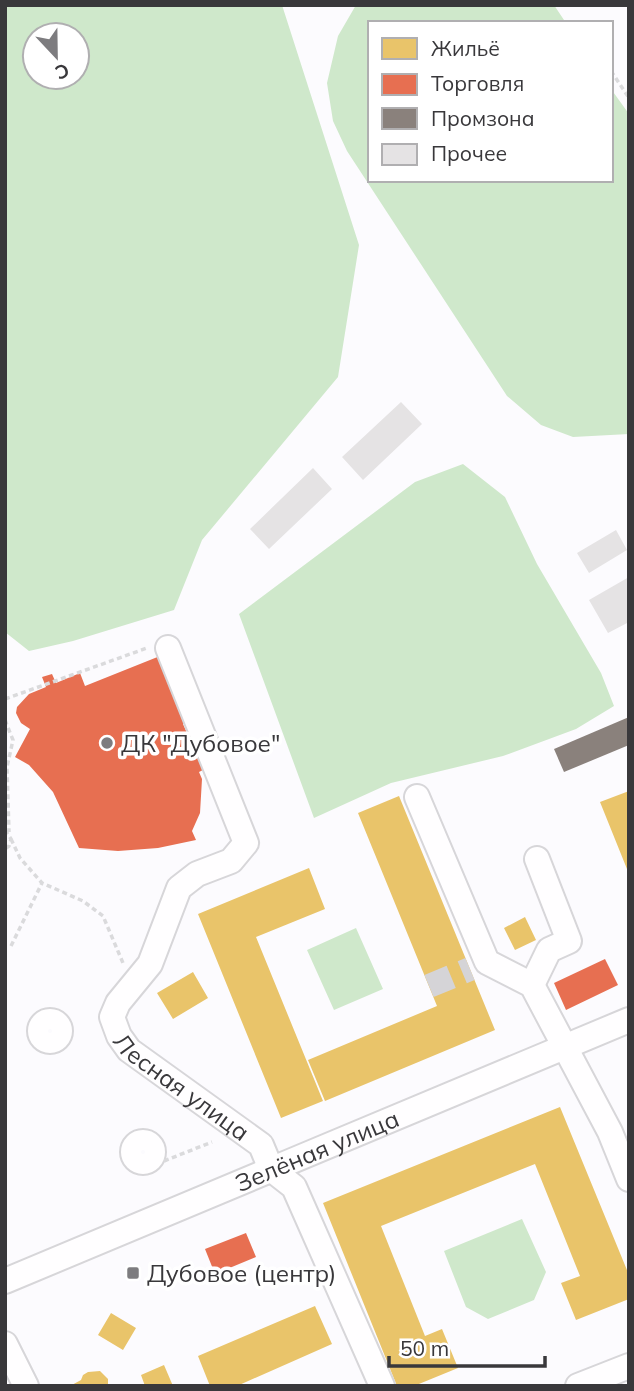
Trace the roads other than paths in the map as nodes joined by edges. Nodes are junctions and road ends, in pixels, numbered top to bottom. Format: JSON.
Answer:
{"nodes":[{"id":1,"x":168,"y":648,"type":"road end"},
{"id":2,"x":417,"y":797,"type":"dead end"},
{"id":3,"x":537,"y":859,"type":"dead end"},
{"id":4,"x":532,"y":985,"type":"junction"},
{"id":5,"x":629,"y":1020,"type":"edge"},
{"id":6,"x":564,"y":1047,"type":"junction"},
{"id":7,"x":271,"y":1169,"type":"junction"},
{"id":8,"x":629,"y":1179,"type":"edge"},
{"id":9,"x":5,"y":1281,"type":"edge"},
{"id":10,"x":5,"y":1344,"type":"edge"},
{"id":11,"x":629,"y":1366,"type":"edge"},
{"id":12,"x":26,"y":1386,"type":"edge"},
{"id":13,"x":383,"y":1386,"type":"edge"},
{"id":14,"x":578,"y":1386,"type":"edge"}],
"edges":[{"from":1,"to":7,"type":"street","name":"Лесная улица"},
{"from":2,"to":4,"type":"street"},
{"from":3,"to":4,"type":"street"},
{"from":4,"to":6,"type":"street"},
{"from":5,"to":6,"type":"street","name":"Зелёная улица"},
{"from":6,"to":7,"type":"street","name":"Зелёная улица"},
{"from":6,"to":8,"type":"street"},
{"from":7,"to":9,"type":"street","name":"Зелёная улица"},
{"from":7,"to":13,"type":"street","name":"Лесная улица"},
{"from":10,"to":12,"type":"street"},
{"from":11,"to":14,"type":"street"}]}
